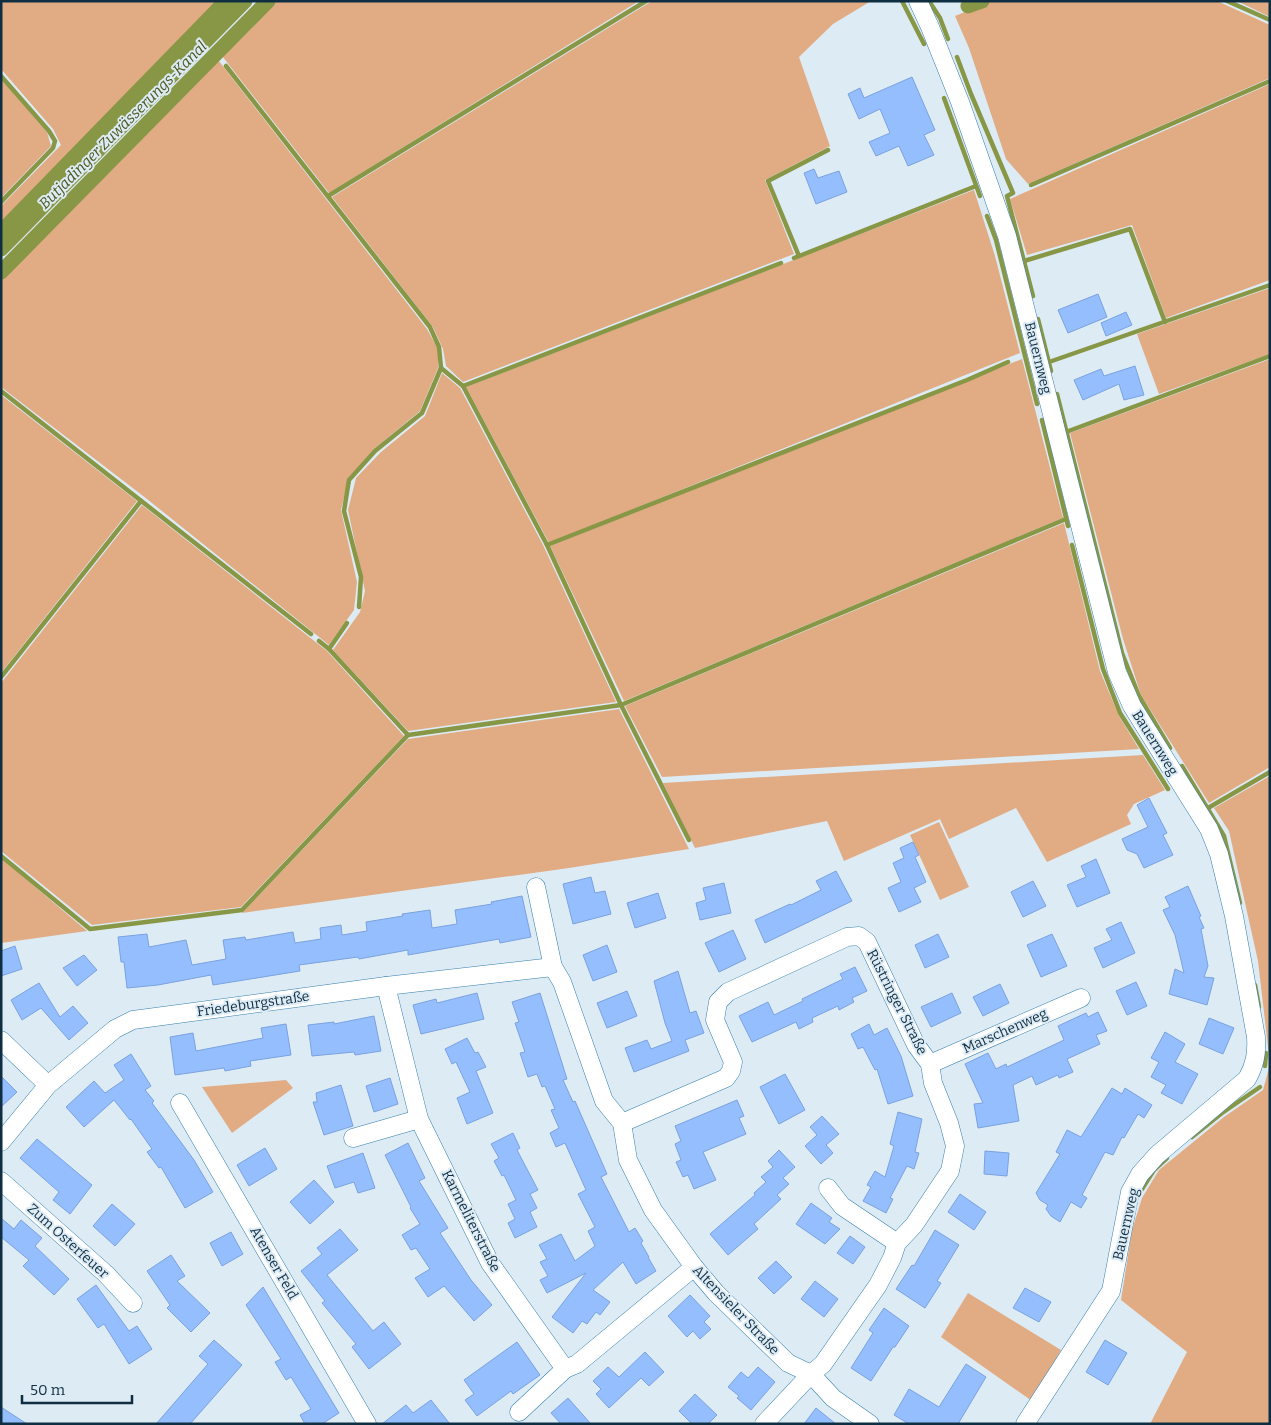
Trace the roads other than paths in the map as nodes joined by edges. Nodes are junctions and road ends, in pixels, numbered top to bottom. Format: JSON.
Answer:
{"nodes":[{"id":1,"x":918,"y":1,"type":"edge"},
{"id":2,"x":536,"y":887,"type":"dead end"},
{"id":3,"x":553,"y":967,"type":"junction"},
{"id":4,"x":386,"y":986,"type":"junction"},
{"id":5,"x":1081,"y":998,"type":"dead end"},
{"id":6,"x":1,"y":1040,"type":"edge"},
{"id":7,"x":930,"y":1064,"type":"junction"},
{"id":8,"x":48,"y":1085,"type":"junction"},
{"id":9,"x":180,"y":1103,"type":"dead end"},
{"id":10,"x":419,"y":1119,"type":"junction"},
{"id":11,"x":622,"y":1123,"type":"junction"},
{"id":12,"x":353,"y":1138,"type":"dead end"},
{"id":13,"x":1,"y":1142,"type":"edge"},
{"id":14,"x":1,"y":1181,"type":"edge"},
{"id":15,"x":828,"y":1188,"type":"dead end"},
{"id":16,"x":897,"y":1243,"type":"junction"},
{"id":17,"x":694,"y":1267,"type":"junction"},
{"id":18,"x":133,"y":1303,"type":"dead end"},
{"id":19,"x":565,"y":1369,"type":"junction"},
{"id":20,"x":811,"y":1374,"type":"junction"},
{"id":21,"x":519,"y":1412,"type":"dead end"},
{"id":22,"x":367,"y":1424,"type":"edge"},
{"id":23,"x":764,"y":1424,"type":"edge"},
{"id":24,"x":870,"y":1424,"type":"edge"},
{"id":25,"x":1025,"y":1424,"type":"edge"}],
"edges":[{"from":1,"to":25,"type":"street","name":"Bauernweg"},
{"from":2,"to":3,"type":"street"},
{"from":3,"to":4,"type":"street","name":"Friedeburgstraße"},
{"from":3,"to":11,"type":"street"},
{"from":4,"to":8,"type":"street","name":"Friedeburgstraße"},
{"from":4,"to":10,"type":"street","name":"Karmeliterstraße"},
{"from":5,"to":7,"type":"street","name":"Marschenweg"},
{"from":6,"to":8,"type":"street"},
{"from":7,"to":11,"type":"street","name":"Rüstringer Straße"},
{"from":7,"to":16,"type":"street","name":"Rüstringer Straße"},
{"from":8,"to":13,"type":"street","name":"Friedeburgstraße"},
{"from":9,"to":22,"type":"street","name":"Atenser Feld"},
{"from":10,"to":12,"type":"street"},
{"from":10,"to":19,"type":"street","name":"Karmeliterstraße"},
{"from":11,"to":17,"type":"street","name":"Altensieler Straße"},
{"from":14,"to":18,"type":"street","name":"Zum Osterfeuer"},
{"from":15,"to":16,"type":"street"},
{"from":16,"to":20,"type":"street","name":"Rüstringer Straße"},
{"from":17,"to":19,"type":"street"},
{"from":17,"to":20,"type":"street","name":"Altensieler Straße"},
{"from":19,"to":21,"type":"street"},
{"from":20,"to":23,"type":"street","name":"Rüstringer Straße"},
{"from":20,"to":24,"type":"street","name":"Altensieler Straße"}]}
